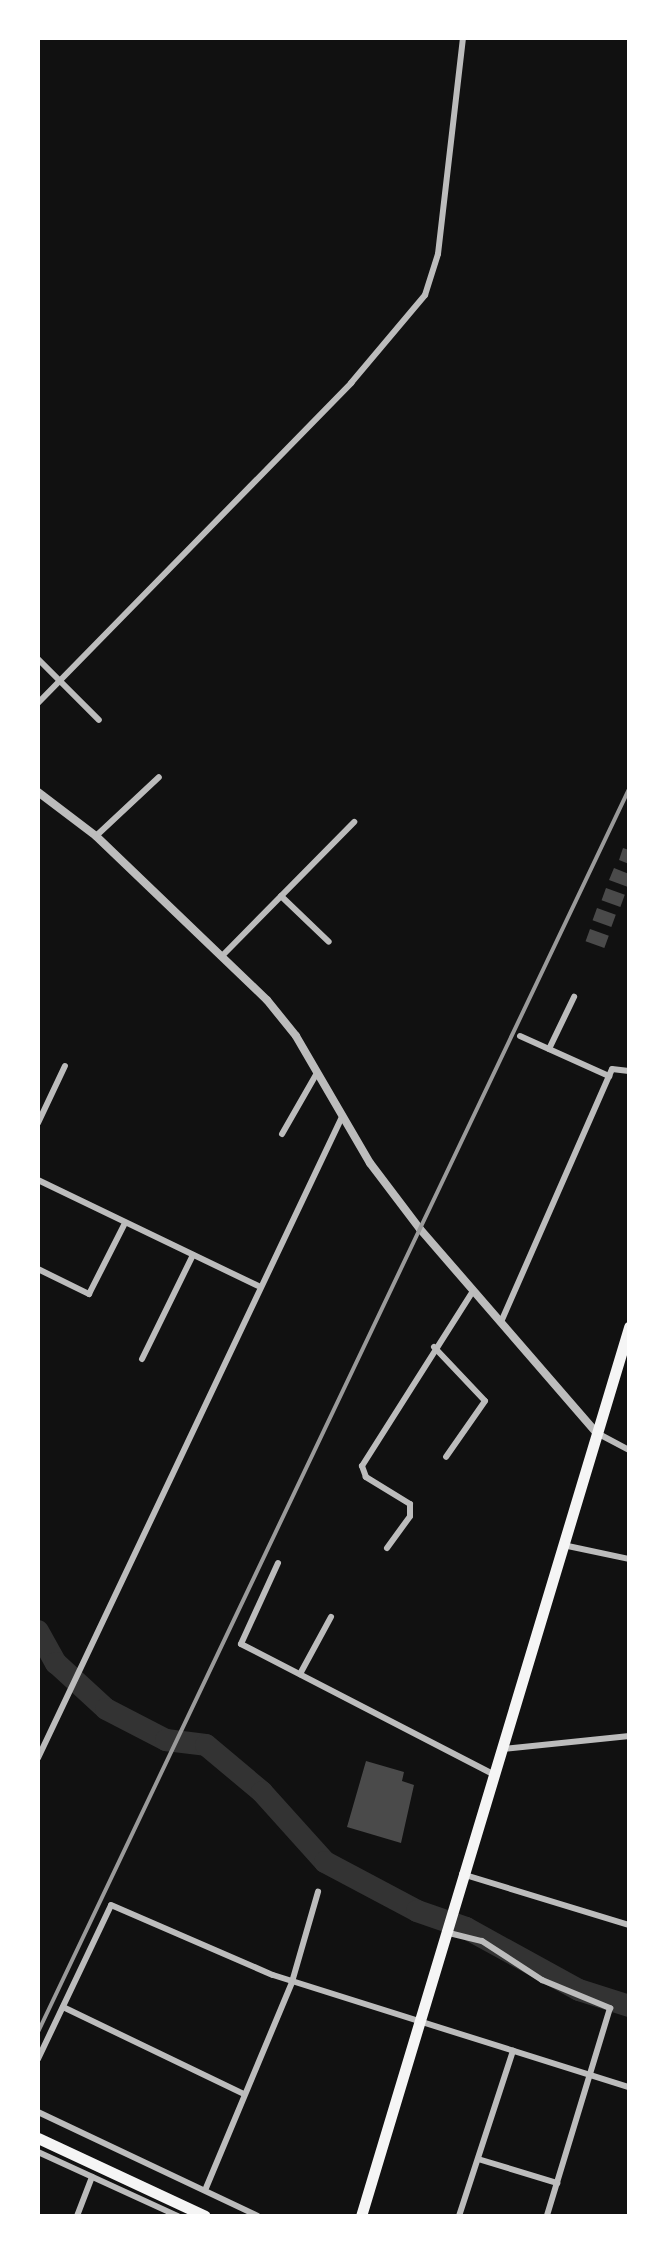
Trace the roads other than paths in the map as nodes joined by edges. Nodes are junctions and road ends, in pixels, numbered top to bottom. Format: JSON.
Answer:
{"nodes":[{"id":1,"x":463,"y":38,"type":"edge"},
{"id":2,"x":38,"y":659,"type":"edge"},
{"id":3,"x":60,"y":680,"type":"junction"},
{"id":4,"x":38,"y":703,"type":"edge"},
{"id":5,"x":99,"y":720,"type":"dead end"},
{"id":6,"x":159,"y":777,"type":"dead end"},
{"id":7,"x":38,"y":792,"type":"edge"},
{"id":8,"x":354,"y":822,"type":"dead end"},
{"id":9,"x":96,"y":836,"type":"junction"},
{"id":10,"x":281,"y":896,"type":"junction"},
{"id":11,"x":329,"y":942,"type":"dead end"},
{"id":12,"x":223,"y":955,"type":"junction"},
{"id":13,"x":574,"y":997,"type":"dead end"},
{"id":14,"x":520,"y":1036,"type":"dead end"},
{"id":15,"x":549,"y":1049,"type":"junction"},
{"id":16,"x":65,"y":1066,"type":"dead end"},
{"id":17,"x":629,"y":1071,"type":"edge"},
{"id":18,"x":317,"y":1073,"type":"junction"},
{"id":19,"x":609,"y":1076,"type":"junction"},
{"id":20,"x":342,"y":1117,"type":"junction"},
{"id":21,"x":38,"y":1123,"type":"edge"},
{"id":22,"x":282,"y":1134,"type":"dead end"},
{"id":23,"x":38,"y":1180,"type":"edge"},
{"id":24,"x":125,"y":1223,"type":"junction"},
{"id":25,"x":193,"y":1255,"type":"junction"},
{"id":26,"x":38,"y":1269,"type":"edge"},
{"id":27,"x":258,"y":1286,"type":"junction"},
{"id":28,"x":473,"y":1291,"type":"junction"},
{"id":29,"x":501,"y":1322,"type":"junction"},
{"id":30,"x":629,"y":1327,"type":"edge"},
{"id":31,"x":434,"y":1347,"type":"junction"},
{"id":32,"x":142,"y":1359,"type":"dead end"},
{"id":33,"x":597,"y":1433,"type":"junction"},
{"id":34,"x":629,"y":1450,"type":"edge"},
{"id":35,"x":446,"y":1457,"type":"dead end"},
{"id":36,"x":563,"y":1545,"type":"junction"},
{"id":37,"x":387,"y":1548,"type":"dead end"},
{"id":38,"x":629,"y":1559,"type":"edge"},
{"id":39,"x":278,"y":1563,"type":"dead end"},
{"id":40,"x":331,"y":1617,"type":"dead end"},
{"id":41,"x":300,"y":1674,"type":"junction"},
{"id":42,"x":629,"y":1736,"type":"edge"},
{"id":43,"x":501,"y":1750,"type":"junction"},
{"id":44,"x":38,"y":1758,"type":"edge"},
{"id":45,"x":493,"y":1774,"type":"junction"},
{"id":46,"x":462,"y":1874,"type":"junction"},
{"id":47,"x":318,"y":1892,"type":"dead end"},
{"id":48,"x":629,"y":1925,"type":"edge"},
{"id":49,"x":445,"y":1932,"type":"junction"},
{"id":50,"x":292,"y":1982,"type":"junction"},
{"id":51,"x":63,"y":2007,"type":"junction"},
{"id":52,"x":416,"y":2020,"type":"junction"},
{"id":53,"x":513,"y":2051,"type":"junction"},
{"id":54,"x":38,"y":2059,"type":"edge"},
{"id":55,"x":590,"y":2075,"type":"junction"},
{"id":56,"x":629,"y":2087,"type":"edge"},
{"id":57,"x":244,"y":2094,"type":"junction"},
{"id":58,"x":38,"y":2112,"type":"edge"},
{"id":59,"x":38,"y":2138,"type":"edge"},
{"id":60,"x":38,"y":2152,"type":"edge"},
{"id":61,"x":478,"y":2159,"type":"junction"},
{"id":62,"x":92,"y":2177,"type":"junction"},
{"id":63,"x":557,"y":2183,"type":"junction"},
{"id":64,"x":206,"y":2188,"type":"junction"},
{"id":65,"x":77,"y":2216,"type":"edge"},
{"id":66,"x":178,"y":2216,"type":"edge"},
{"id":67,"x":205,"y":2216,"type":"edge"},
{"id":68,"x":258,"y":2216,"type":"edge"},
{"id":69,"x":361,"y":2216,"type":"edge"},
{"id":70,"x":459,"y":2216,"type":"edge"},
{"id":71,"x":547,"y":2216,"type":"edge"}],
"edges":[{"from":1,"to":3,"type":"street"},
{"from":2,"to":3,"type":"street"},
{"from":3,"to":4,"type":"street"},
{"from":3,"to":5,"type":"street"},
{"from":6,"to":9,"type":"street"},
{"from":7,"to":9,"type":"street"},
{"from":8,"to":10,"type":"street"},
{"from":9,"to":12,"type":"street"},
{"from":10,"to":11,"type":"street"},
{"from":10,"to":12,"type":"street"},
{"from":12,"to":18,"type":"street"},
{"from":13,"to":15,"type":"street"},
{"from":14,"to":15,"type":"street"},
{"from":15,"to":19,"type":"street"},
{"from":16,"to":21,"type":"street"},
{"from":17,"to":19,"type":"street"},
{"from":18,"to":20,"type":"street"},
{"from":18,"to":22,"type":"street"},
{"from":19,"to":29,"type":"street"},
{"from":20,"to":27,"type":"street"},
{"from":20,"to":28,"type":"street"},
{"from":23,"to":24,"type":"street"},
{"from":24,"to":25,"type":"street"},
{"from":24,"to":26,"type":"street"},
{"from":25,"to":27,"type":"street"},
{"from":25,"to":32,"type":"street"},
{"from":27,"to":44,"type":"street"},
{"from":28,"to":29,"type":"street"},
{"from":28,"to":31,"type":"street"},
{"from":29,"to":33,"type":"street"},
{"from":30,"to":33,"type":"highway"},
{"from":31,"to":35,"type":"street"},
{"from":31,"to":37,"type":"street"},
{"from":33,"to":34,"type":"street"},
{"from":33,"to":36,"type":"highway"},
{"from":36,"to":38,"type":"street"},
{"from":36,"to":43,"type":"highway"},
{"from":39,"to":41,"type":"street"},
{"from":40,"to":41,"type":"street"},
{"from":41,"to":45,"type":"street"},
{"from":42,"to":43,"type":"street"},
{"from":43,"to":45,"type":"highway"},
{"from":45,"to":46,"type":"highway"},
{"from":46,"to":48,"type":"street"},
{"from":46,"to":49,"type":"highway"},
{"from":47,"to":50,"type":"street"},
{"from":49,"to":52,"type":"highway"},
{"from":49,"to":55,"type":"street"},
{"from":50,"to":51,"type":"street"},
{"from":50,"to":52,"type":"street"},
{"from":50,"to":57,"type":"street"},
{"from":51,"to":54,"type":"street"},
{"from":51,"to":57,"type":"street"},
{"from":52,"to":53,"type":"street"},
{"from":52,"to":69,"type":"highway"},
{"from":53,"to":55,"type":"street"},
{"from":53,"to":61,"type":"street"},
{"from":55,"to":56,"type":"street"},
{"from":55,"to":63,"type":"street"},
{"from":57,"to":64,"type":"street"},
{"from":58,"to":64,"type":"street"},
{"from":59,"to":67,"type":"highway"},
{"from":60,"to":62,"type":"street"},
{"from":61,"to":63,"type":"street"},
{"from":61,"to":70,"type":"street"},
{"from":62,"to":65,"type":"street"},
{"from":62,"to":66,"type":"street"},
{"from":63,"to":71,"type":"street"},
{"from":64,"to":68,"type":"street"}]}
